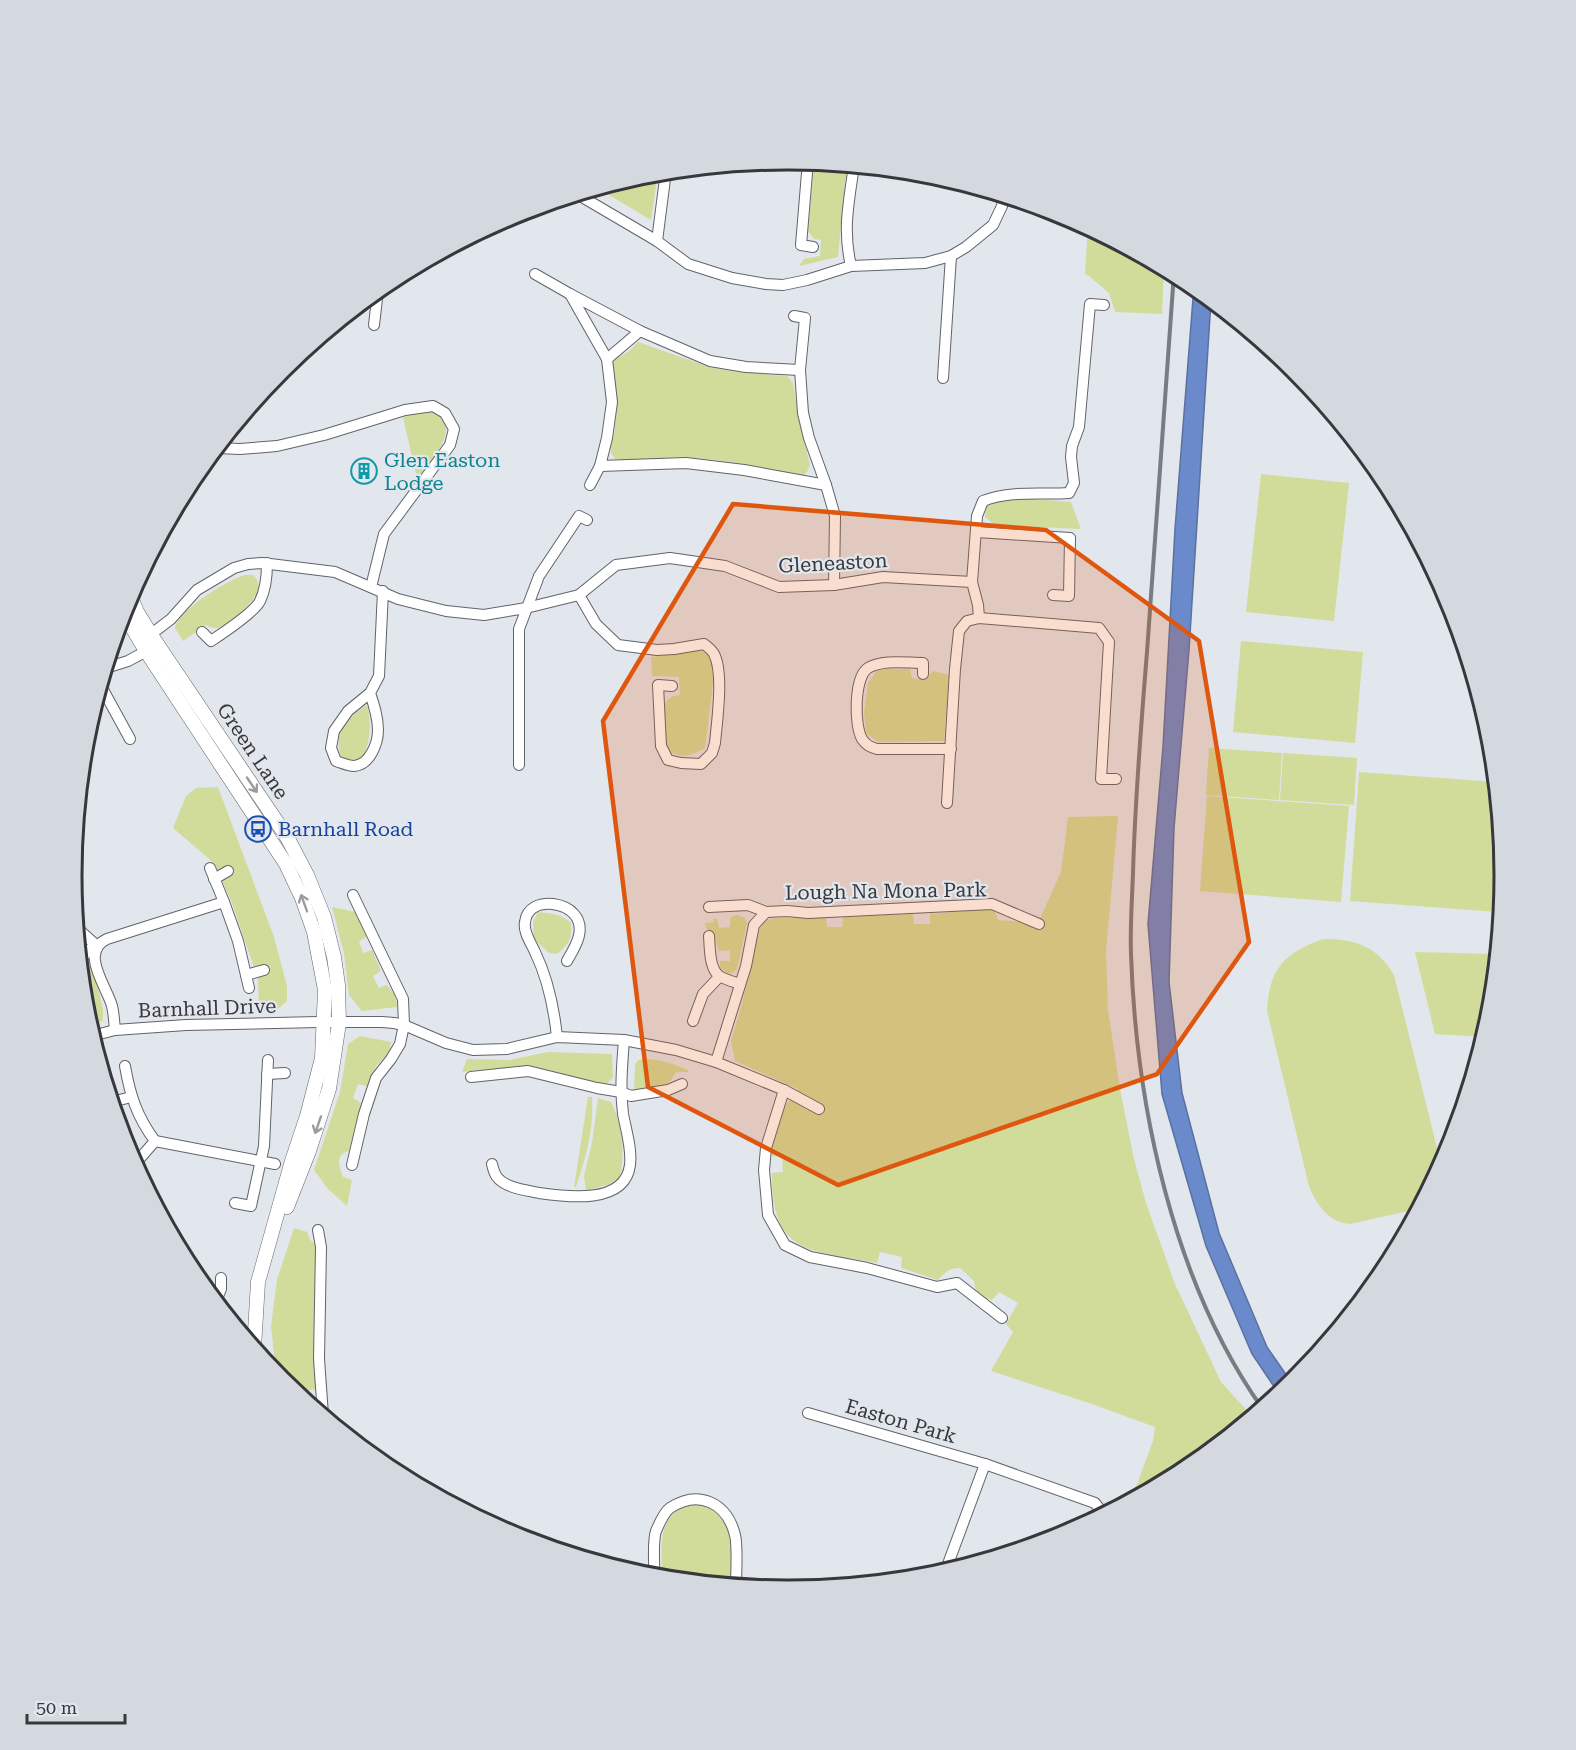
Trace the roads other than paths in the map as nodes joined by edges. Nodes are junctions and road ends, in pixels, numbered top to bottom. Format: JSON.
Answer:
{"nodes":[{"id":1,"x":807,"y":170,"type":"edge"},
{"id":2,"x":853,"y":173,"type":"edge"},
{"id":3,"x":665,"y":181,"type":"edge"},
{"id":4,"x":586,"y":200,"type":"edge"},
{"id":5,"x":1003,"y":203,"type":"edge"},
{"id":6,"x":657,"y":241,"type":"junction"},
{"id":7,"x":813,"y":247,"type":"dead end"},
{"id":8,"x":951,"y":256,"type":"junction"},
{"id":9,"x":851,"y":266,"type":"junction"},
{"id":10,"x":535,"y":274,"type":"dead end"},
{"id":11,"x":570,"y":294,"type":"junction"},
{"id":12,"x":377,"y":302,"type":"edge"},
{"id":13,"x":1104,"y":306,"type":"dead end"},
{"id":14,"x":794,"y":316,"type":"dead end"},
{"id":15,"x":374,"y":325,"type":"dead end"},
{"id":16,"x":640,"y":331,"type":"junction"},
{"id":17,"x":608,"y":359,"type":"junction"},
{"id":18,"x":800,"y":370,"type":"junction"},
{"id":19,"x":943,"y":378,"type":"dead end"},
{"id":20,"x":227,"y":448,"type":"edge"},
{"id":21,"x":600,"y":466,"type":"junction"},
{"id":22,"x":590,"y":485,"type":"dead end"},
{"id":23,"x":826,"y":485,"type":"junction"},
{"id":24,"x":587,"y":520,"type":"dead end"},
{"id":25,"x":977,"y":532,"type":"junction"},
{"id":26,"x":267,"y":563,"type":"junction"},
{"id":27,"x":972,"y":582,"type":"junction"},
{"id":28,"x":834,"y":585,"type":"junction"},
{"id":29,"x":371,"y":587,"type":"junction"},
{"id":30,"x":382,"y":591,"type":"junction"},
{"id":31,"x":579,"y":595,"type":"junction"},
{"id":32,"x":1053,"y":595,"type":"dead end"},
{"id":33,"x":135,"y":607,"type":"edge"},
{"id":34,"x":526,"y":608,"type":"junction"},
{"id":35,"x":132,"y":615,"type":"edge"},
{"id":36,"x":979,"y":618,"type":"junction"},
{"id":37,"x":129,"y":623,"type":"edge"},
{"id":38,"x":202,"y":632,"type":"dead end"},
{"id":39,"x":151,"y":635,"type":"junction"},
{"id":40,"x":146,"y":651,"type":"junction"},
{"id":41,"x":115,"y":665,"type":"edge"},
{"id":42,"x":923,"y":674,"type":"dead end"},
{"id":43,"x":672,"y":686,"type":"dead end"},
{"id":44,"x":370,"y":693,"type":"junction"},
{"id":45,"x":106,"y":695,"type":"edge"},
{"id":46,"x":182,"y":706,"type":"junction"},
{"id":47,"x":211,"y":724,"type":"junction"},
{"id":48,"x":130,"y":739,"type":"dead end"},
{"id":49,"x":951,"y":749,"type":"junction"},
{"id":50,"x":519,"y":765,"type":"dead end"},
{"id":51,"x":225,"y":772,"type":"junction"},
{"id":52,"x":1116,"y":779,"type":"dead end"},
{"id":53,"x":947,"y":803,"type":"dead end"},
{"id":54,"x":210,"y":868,"type":"dead end"},
{"id":55,"x":228,"y":871,"type":"dead end"},
{"id":56,"x":214,"y":879,"type":"junction"},
{"id":57,"x":353,"y":895,"type":"dead end"},
{"id":58,"x":224,"y":902,"type":"junction"},
{"id":59,"x":709,"y":907,"type":"dead end"},
{"id":60,"x":766,"y":912,"type":"junction"},
{"id":61,"x":324,"y":917,"type":"junction"},
{"id":62,"x":1039,"y":924,"type":"dead end"},
{"id":63,"x":86,"y":936,"type":"edge"},
{"id":64,"x":709,"y":936,"type":"dead end"},
{"id":65,"x":97,"y":946,"type":"junction"},
{"id":66,"x":87,"y":952,"type":"edge"},
{"id":67,"x":567,"y":961,"type":"dead end"},
{"id":68,"x":264,"y":970,"type":"dead end"},
{"id":69,"x":246,"y":975,"type":"junction"},
{"id":70,"x":719,"y":977,"type":"junction"},
{"id":71,"x":740,"y":984,"type":"junction"},
{"id":72,"x":249,"y":988,"type":"dead end"},
{"id":73,"x":693,"y":1021,"type":"dead end"},
{"id":74,"x":324,"y":1022,"type":"junction"},
{"id":75,"x":339,"y":1023,"type":"junction"},
{"id":76,"x":404,"y":1025,"type":"junction"},
{"id":77,"x":115,"y":1030,"type":"junction"},
{"id":78,"x":101,"y":1034,"type":"edge"},
{"id":79,"x":557,"y":1037,"type":"junction"},
{"id":80,"x":624,"y":1040,"type":"junction"},
{"id":81,"x":268,"y":1060,"type":"dead end"},
{"id":82,"x":716,"y":1062,"type":"junction"},
{"id":83,"x":125,"y":1066,"type":"dead end"},
{"id":84,"x":285,"y":1073,"type":"dead end"},
{"id":85,"x":267,"y":1074,"type":"junction"},
{"id":86,"x":471,"y":1077,"type":"dead end"},
{"id":87,"x":682,"y":1084,"type":"dead end"},
{"id":88,"x":784,"y":1090,"type":"junction"},
{"id":89,"x":621,"y":1092,"type":"junction"},
{"id":90,"x":131,"y":1097,"type":"junction"},
{"id":91,"x":119,"y":1100,"type":"edge"},
{"id":92,"x":819,"y":1109,"type":"dead end"},
{"id":93,"x":308,"y":1116,"type":"junction"},
{"id":94,"x":154,"y":1141,"type":"junction"},
{"id":95,"x":141,"y":1156,"type":"edge"},
{"id":96,"x":262,"y":1160,"type":"junction"},
{"id":97,"x":275,"y":1164,"type":"dead end"},
{"id":98,"x":492,"y":1164,"type":"dead end"},
{"id":99,"x":352,"y":1165,"type":"dead end"},
{"id":100,"x":235,"y":1203,"type":"dead end"},
{"id":101,"x":318,"y":1230,"type":"dead end"},
{"id":102,"x":221,"y":1278,"type":"dead end"},
{"id":103,"x":258,"y":1282,"type":"junction"},
{"id":104,"x":220,"y":1292,"type":"edge"},
{"id":105,"x":1002,"y":1318,"type":"dead end"},
{"id":106,"x":255,"y":1336,"type":"edge"},
{"id":107,"x":322,"y":1403,"type":"edge"},
{"id":108,"x":808,"y":1413,"type":"dead end"},
{"id":109,"x":985,"y":1464,"type":"junction"},
{"id":110,"x":1099,"y":1508,"type":"edge"},
{"id":111,"x":949,"y":1561,"type":"edge"},
{"id":112,"x":654,"y":1568,"type":"edge"},
{"id":113,"x":736,"y":1578,"type":"edge"}],
"edges":[{"from":1,"to":7,"type":"street"},
{"from":2,"to":9,"type":"street"},
{"from":3,"to":6,"type":"street"},
{"from":4,"to":6,"type":"street"},
{"from":5,"to":8,"type":"street"},
{"from":6,"to":9,"type":"street"},
{"from":8,"to":9,"type":"street"},
{"from":8,"to":19,"type":"street"},
{"from":10,"to":11,"type":"street"},
{"from":11,"to":16,"type":"street"},
{"from":11,"to":17,"type":"street"},
{"from":12,"to":15,"type":"street"},
{"from":13,"to":25,"type":"street"},
{"from":14,"to":18,"type":"street"},
{"from":16,"to":17,"type":"street"},
{"from":16,"to":18,"type":"street"},
{"from":17,"to":21,"type":"street"},
{"from":18,"to":23,"type":"street"},
{"from":20,"to":29,"type":"street"},
{"from":21,"to":22,"type":"street"},
{"from":21,"to":23,"type":"street"},
{"from":23,"to":28,"type":"street"},
{"from":24,"to":34,"type":"street"},
{"from":25,"to":27,"type":"street"},
{"from":25,"to":32,"type":"street"},
{"from":26,"to":29,"type":"street","name":"Gleneaston"},
{"from":26,"to":38,"type":"street"},
{"from":26,"to":39,"type":"street","name":"Gleneaston"},
{"from":27,"to":28,"type":"street","name":"Gleneaston"},
{"from":27,"to":36,"type":"street"},
{"from":28,"to":31,"type":"street","name":"Gleneaston"},
{"from":29,"to":30,"type":"street","name":"Gleneaston"},
{"from":30,"to":34,"type":"street","name":"Gleneaston"},
{"from":30,"to":44,"type":"street"},
{"from":31,"to":34,"type":"street","name":"Gleneaston"},
{"from":31,"to":43,"type":"street"},
{"from":33,"to":39,"type":"street","name":"Green Lane"},
{"from":34,"to":50,"type":"street"},
{"from":35,"to":40,"type":"street"},
{"from":36,"to":49,"type":"street"},
{"from":36,"to":52,"type":"street"},
{"from":37,"to":40,"type":"street","name":"Green Lane"},
{"from":39,"to":40,"type":"street"},
{"from":39,"to":46,"type":"street"},
{"from":39,"to":47,"type":"street","name":"Green Lane"},
{"from":40,"to":41,"type":"street"},
{"from":40,"to":46,"type":"street","name":"Green Lane"},
{"from":42,"to":49,"type":"street"},
{"from":44,"to":44,"type":"street"},
{"from":45,"to":48,"type":"street"},
{"from":46,"to":51,"type":"street","name":"Green Lane"},
{"from":47,"to":51,"type":"street"},
{"from":47,"to":61,"type":"street","name":"Green Lane","one_way":true},
{"from":49,"to":53,"type":"street"},
{"from":74,"to":51,"type":"street","name":"Green Lane","one_way":true},
{"from":54,"to":56,"type":"street"},
{"from":55,"to":56,"type":"street"},
{"from":56,"to":58,"type":"street"},
{"from":57,"to":76,"type":"street"},
{"from":58,"to":65,"type":"street"},
{"from":58,"to":69,"type":"street"},
{"from":59,"to":60,"type":"street","name":"Lough Na Mona Park"},
{"from":60,"to":62,"type":"street","name":"Lough Na Mona Park"},
{"from":60,"to":71,"type":"street","name":"Lough Na Mona Park"},
{"from":61,"to":74,"type":"street"},
{"from":61,"to":75,"type":"street","name":"Green Lane"},
{"from":63,"to":65,"type":"street"},
{"from":64,"to":70,"type":"street"},
{"from":65,"to":66,"type":"street"},
{"from":65,"to":77,"type":"street"},
{"from":67,"to":79,"type":"street"},
{"from":68,"to":69,"type":"street"},
{"from":69,"to":72,"type":"street"},
{"from":70,"to":71,"type":"street"},
{"from":70,"to":73,"type":"street"},
{"from":71,"to":82,"type":"street","name":"Lough Na Mona Park"},
{"from":74,"to":75,"type":"street","name":"Barnhall Drive"},
{"from":74,"to":77,"type":"street","name":"Barnhall Drive"},
{"from":74,"to":93,"type":"street","name":"Green Lane"},
{"from":75,"to":76,"type":"street","name":"Barnhall Drive"},
{"from":75,"to":93,"type":"street"},
{"from":75,"to":103,"type":"street","name":"Green Lane","one_way":true},
{"from":76,"to":79,"type":"street","name":"Barnhall Drive"},
{"from":76,"to":99,"type":"street"},
{"from":77,"to":78,"type":"street","name":"Barnhall Drive"},
{"from":79,"to":80,"type":"street","name":"Barnhall Drive"},
{"from":80,"to":82,"type":"street","name":"Barnhall Drive"},
{"from":80,"to":89,"type":"street"},
{"from":81,"to":85,"type":"street"},
{"from":82,"to":88,"type":"street","name":"Barnhall Drive"},
{"from":83,"to":90,"type":"street"},
{"from":84,"to":85,"type":"street"},
{"from":85,"to":96,"type":"street"},
{"from":86,"to":89,"type":"street"},
{"from":87,"to":89,"type":"street"},
{"from":88,"to":92,"type":"street","name":"Barnhall Drive"},
{"from":88,"to":105,"type":"street"},
{"from":89,"to":98,"type":"street"},
{"from":90,"to":91,"type":"street"},
{"from":90,"to":94,"type":"street"},
{"from":93,"to":103,"type":"street","name":"Green Lane"},
{"from":94,"to":95,"type":"street"},
{"from":94,"to":96,"type":"street"},
{"from":96,"to":97,"type":"street"},
{"from":96,"to":100,"type":"street"},
{"from":101,"to":107,"type":"street"},
{"from":102,"to":104,"type":"street"},
{"from":103,"to":106,"type":"street","name":"Green Lane"},
{"from":108,"to":109,"type":"street","name":"Easton Park"},
{"from":109,"to":110,"type":"street","name":"Easton Park"},
{"from":109,"to":111,"type":"street"},
{"from":112,"to":113,"type":"street"}]}
